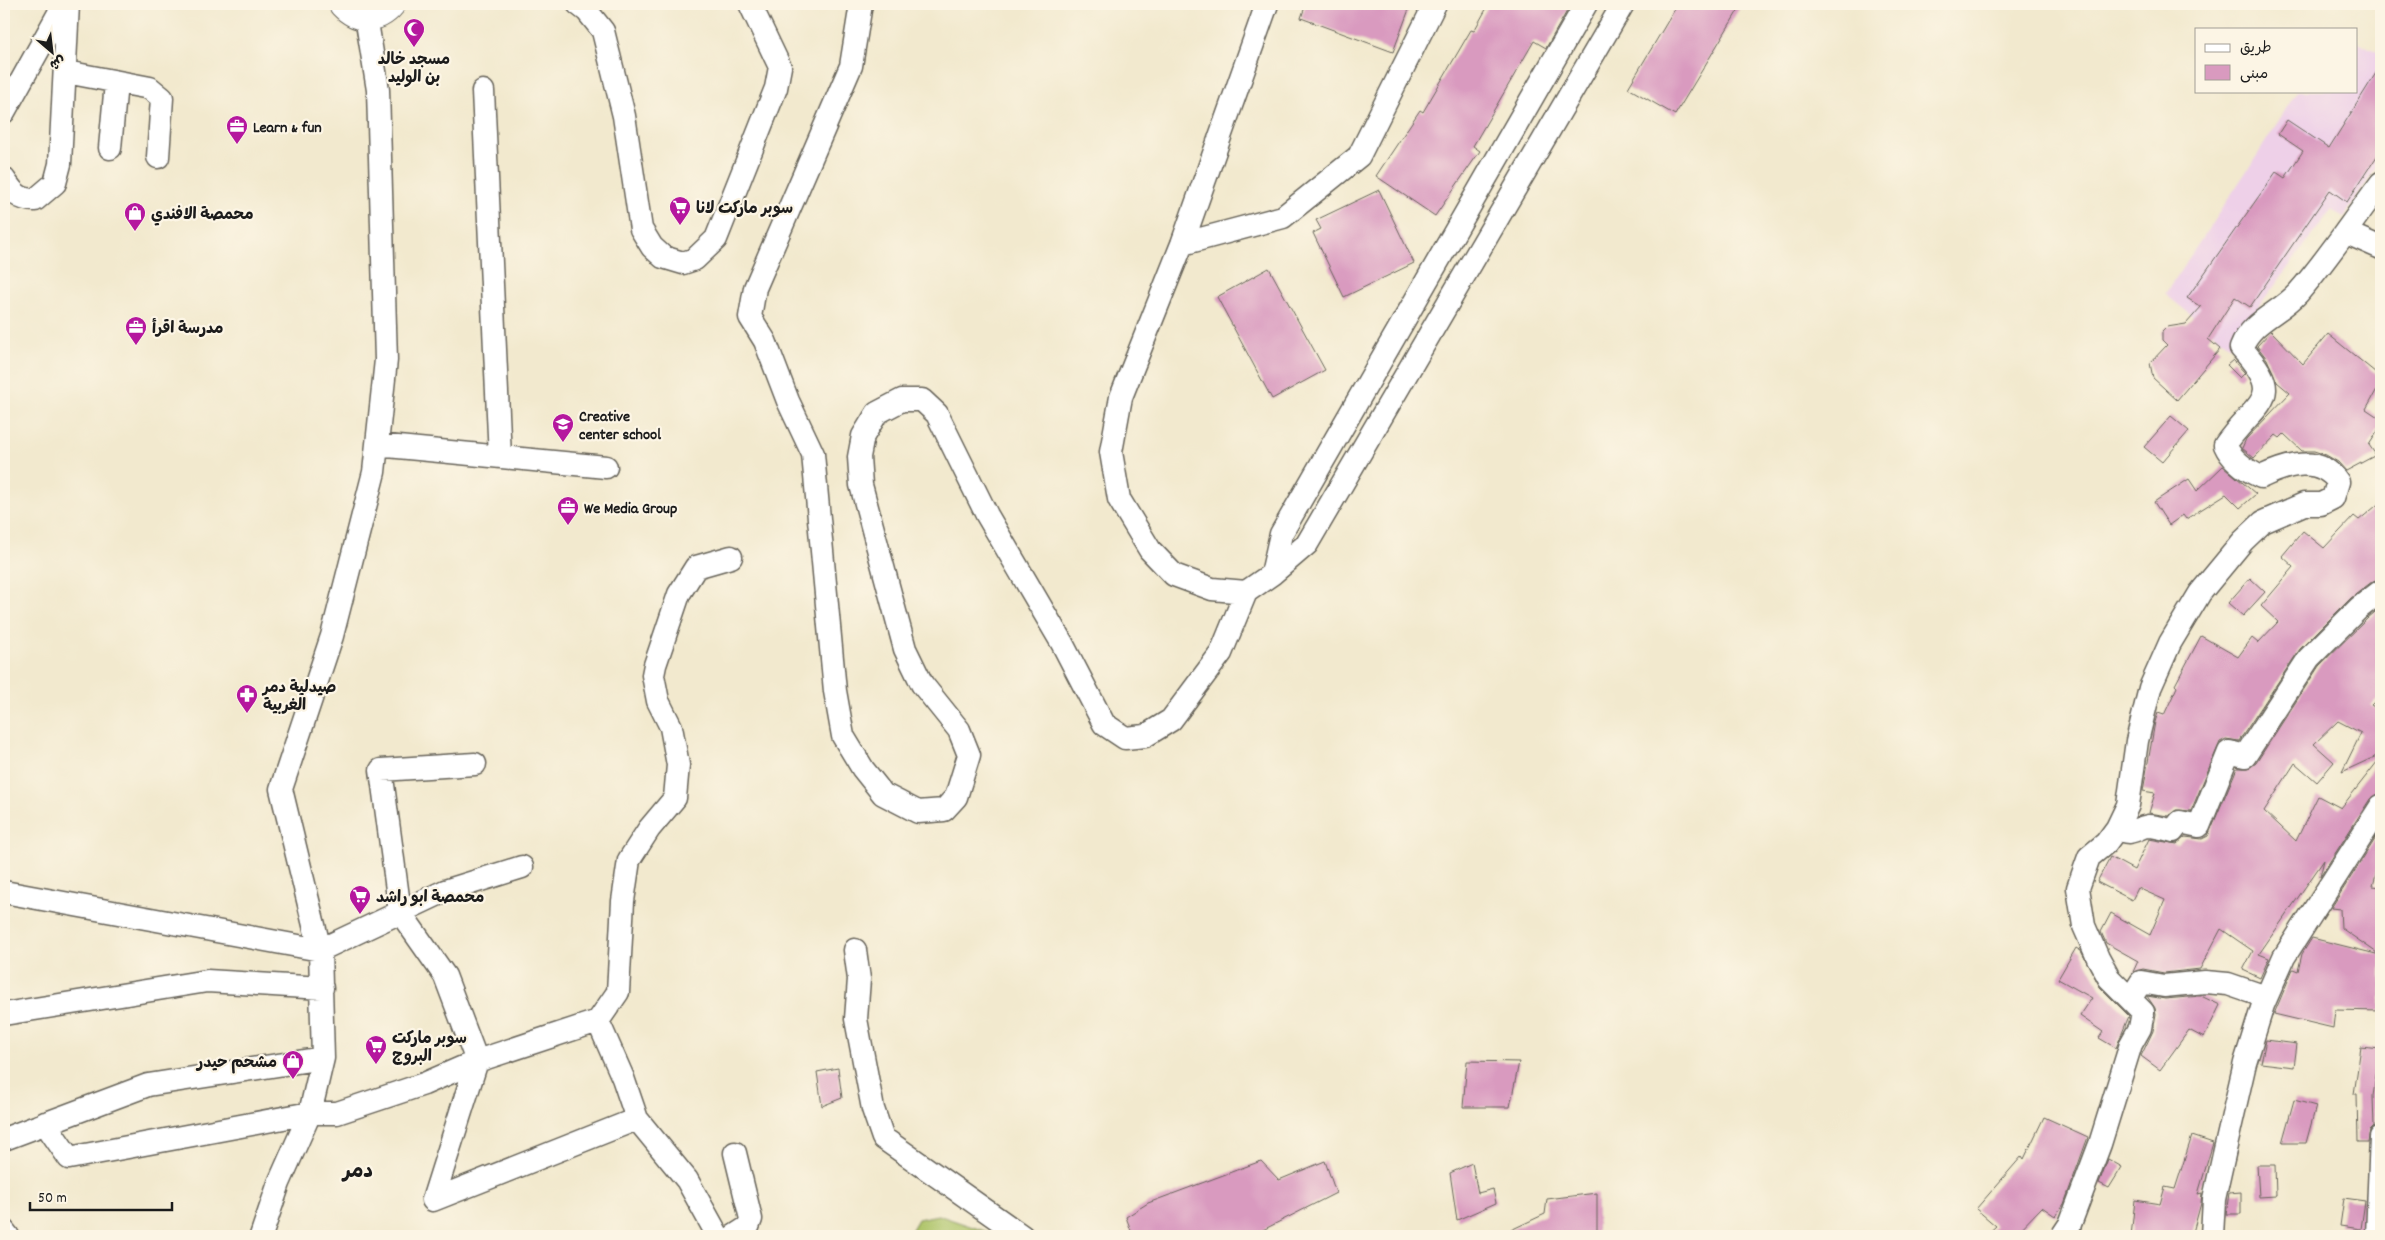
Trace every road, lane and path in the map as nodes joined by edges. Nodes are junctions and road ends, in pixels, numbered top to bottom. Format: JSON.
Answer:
{"nodes":[{"id":1,"x":64,"y":4,"type":"edge"},
{"id":2,"x":68,"y":4,"type":"edge"},
{"id":3,"x":343,"y":4,"type":"edge"},
{"id":4,"x":391,"y":4,"type":"edge"},
{"id":5,"x":578,"y":4,"type":"edge"},
{"id":6,"x":750,"y":4,"type":"edge"},
{"id":7,"x":861,"y":4,"type":"edge"},
{"id":8,"x":1267,"y":4,"type":"edge"},
{"id":9,"x":1435,"y":4,"type":"edge"},
{"id":10,"x":1586,"y":4,"type":"edge"},
{"id":11,"x":1623,"y":4,"type":"edge"},
{"id":12,"x":366,"y":16,"type":"junction"},
{"id":13,"x":66,"y":72,"type":"junction"},
{"id":14,"x":116,"y":83,"type":"junction"},
{"id":15,"x":484,"y":91,"type":"dead end"},
{"id":16,"x":4,"y":112,"type":"edge"},
{"id":17,"x":110,"y":148,"type":"dead end"},
{"id":18,"x":158,"y":157,"type":"dead end"},
{"id":19,"x":4,"y":179,"type":"edge"},
{"id":20,"x":2381,"y":183,"type":"edge"},
{"id":21,"x":2346,"y":231,"type":"junction"},
{"id":22,"x":1182,"y":244,"type":"junction"},
{"id":23,"x":2381,"y":248,"type":"edge"},
{"id":24,"x":377,"y":445,"type":"junction"},
{"id":25,"x":500,"y":457,"type":"junction"},
{"id":26,"x":606,"y":467,"type":"dead end"},
{"id":27,"x":731,"y":558,"type":"dead end"},
{"id":28,"x":1272,"y":574,"type":"junction"},
{"id":29,"x":2381,"y":591,"type":"edge"},
{"id":30,"x":1246,"y":592,"type":"junction"},
{"id":31,"x":475,"y":764,"type":"dead end"},
{"id":32,"x":2381,"y":806,"type":"edge"},
{"id":33,"x":2117,"y":828,"type":"junction"},
{"id":34,"x":522,"y":867,"type":"dead end"},
{"id":35,"x":4,"y":892,"type":"edge"},
{"id":36,"x":400,"y":912,"type":"junction"},
{"id":37,"x":320,"y":950,"type":"junction"},
{"id":38,"x":855,"y":950,"type":"dead end"},
{"id":39,"x":322,"y":988,"type":"junction"},
{"id":40,"x":2266,"y":997,"type":"junction"},
{"id":41,"x":2131,"y":998,"type":"junction"},
{"id":42,"x":4,"y":1014,"type":"edge"},
{"id":43,"x":598,"y":1021,"type":"junction"},
{"id":44,"x":323,"y":1058,"type":"junction"},
{"id":45,"x":477,"y":1061,"type":"junction"},
{"id":46,"x":310,"y":1113,"type":"junction"},
{"id":47,"x":637,"y":1119,"type":"junction"},
{"id":48,"x":45,"y":1123,"type":"junction"},
{"id":49,"x":2381,"y":1137,"type":"edge"},
{"id":50,"x":4,"y":1139,"type":"edge"},
{"id":51,"x":735,"y":1153,"type":"dead end"},
{"id":52,"x":4,"y":1231,"type":"edge"},
{"id":53,"x":8,"y":1236,"type":"edge"},
{"id":54,"x":261,"y":1236,"type":"edge"},
{"id":55,"x":718,"y":1236,"type":"edge"},
{"id":56,"x":734,"y":1236,"type":"edge"},
{"id":57,"x":1022,"y":1236,"type":"edge"},
{"id":58,"x":2062,"y":1236,"type":"edge"},
{"id":59,"x":2212,"y":1236,"type":"edge"},
{"id":60,"x":2377,"y":1236,"type":"edge"}],
"edges":[{"from":1,"to":16,"type":"street"},
{"from":2,"to":13,"type":"street"},
{"from":3,"to":12,"type":"main road"},
{"from":4,"to":12,"type":"main road"},
{"from":5,"to":6,"type":"street"},
{"from":7,"to":30,"type":"street"},
{"from":8,"to":22,"type":"street"},
{"from":9,"to":22,"type":"street"},
{"from":10,"to":28,"type":"street"},
{"from":11,"to":28,"type":"street"},
{"from":12,"to":24,"type":"street"},
{"from":13,"to":14,"type":"street"},
{"from":13,"to":19,"type":"street"},
{"from":14,"to":17,"type":"street"},
{"from":14,"to":18,"type":"street"},
{"from":15,"to":25,"type":"street"},
{"from":20,"to":21,"type":"street"},
{"from":21,"to":23,"type":"street"},
{"from":21,"to":33,"type":"street"},
{"from":22,"to":30,"type":"street"},
{"from":24,"to":25,"type":"street"},
{"from":24,"to":37,"type":"street"},
{"from":25,"to":26,"type":"street"},
{"from":27,"to":43,"type":"street"},
{"from":28,"to":30,"type":"street"},
{"from":29,"to":33,"type":"street"},
{"from":31,"to":36,"type":"street"},
{"from":32,"to":40,"type":"street"},
{"from":33,"to":41,"type":"street"},
{"from":34,"to":36,"type":"street"},
{"from":35,"to":37,"type":"street"},
{"from":36,"to":37,"type":"street"},
{"from":36,"to":45,"type":"street"},
{"from":37,"to":39,"type":"street"},
{"from":38,"to":57,"type":"street"},
{"from":39,"to":42,"type":"street"},
{"from":39,"to":44,"type":"street"},
{"from":40,"to":41,"type":"street"},
{"from":40,"to":59,"type":"street"},
{"from":41,"to":58,"type":"street"},
{"from":43,"to":45,"type":"street"},
{"from":43,"to":47,"type":"street"},
{"from":44,"to":46,"type":"street"},
{"from":44,"to":48,"type":"street"},
{"from":45,"to":46,"type":"street"},
{"from":45,"to":47,"type":"street"},
{"from":46,"to":48,"type":"street"},
{"from":46,"to":54,"type":"street"},
{"from":47,"to":55,"type":"street"},
{"from":48,"to":50,"type":"street"},
{"from":49,"to":60,"type":"street"},
{"from":51,"to":56,"type":"street"},
{"from":52,"to":53,"type":"street"}]}
